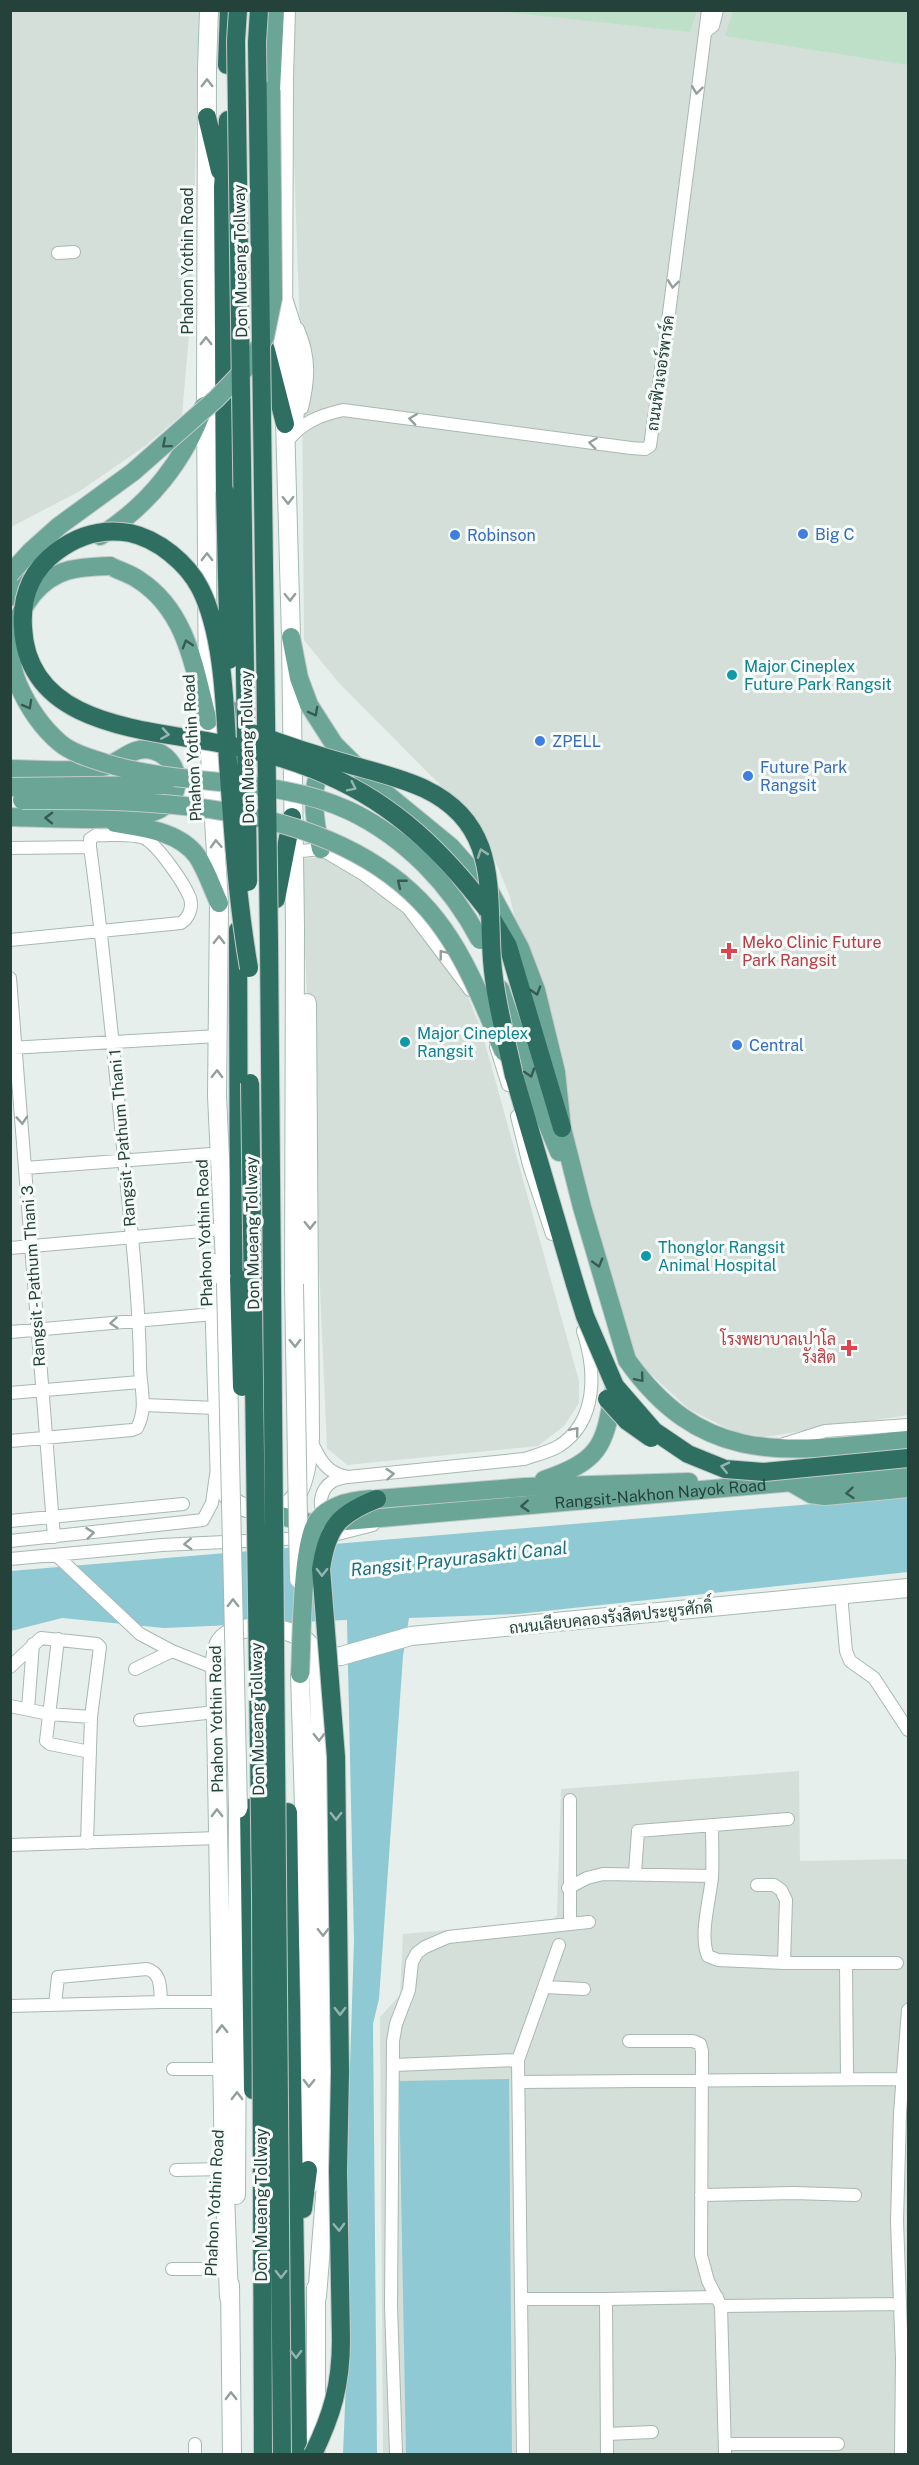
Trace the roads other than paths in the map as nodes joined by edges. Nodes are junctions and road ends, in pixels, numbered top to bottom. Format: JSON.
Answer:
{"nodes":[{"id":1,"x":209,"y":10,"type":"edge"},
{"id":2,"x":229,"y":10,"type":"edge"},
{"id":3,"x":238,"y":10,"type":"edge"},
{"id":4,"x":259,"y":10,"type":"edge"},
{"id":5,"x":266,"y":10,"type":"edge"},
{"id":6,"x":275,"y":10,"type":"edge"},
{"id":7,"x":286,"y":10,"type":"edge"},
{"id":8,"x":708,"y":10,"type":"edge"},
{"id":9,"x":717,"y":10,"type":"edge"},
{"id":10,"x":705,"y":32,"type":"junction"},
{"id":11,"x":207,"y":117,"type":"junction"},
{"id":12,"x":228,"y":120,"type":"junction"},
{"id":13,"x":224,"y":188,"type":"junction"},
{"id":14,"x":74,"y":252,"type":"dead end"},
{"id":15,"x":58,"y":253,"type":"dead end"},
{"id":16,"x":284,"y":293,"type":"junction"},
{"id":17,"x":266,"y":350,"type":"junction"},
{"id":18,"x":206,"y":400,"type":"junction"},
{"id":19,"x":291,"y":430,"type":"junction"},
{"id":20,"x":82,"y":536,"type":"junction"},
{"id":21,"x":30,"y":552,"type":"junction"},
{"id":22,"x":10,"y":574,"type":"edge"},
{"id":23,"x":10,"y":597,"type":"edge"},
{"id":24,"x":291,"y":637,"type":"junction"},
{"id":25,"x":208,"y":721,"type":"junction"},
{"id":26,"x":345,"y":757,"type":"junction"},
{"id":27,"x":88,"y":768,"type":"junction"},
{"id":28,"x":10,"y":770,"type":"edge"},
{"id":29,"x":253,"y":786,"type":"junction"},
{"id":30,"x":14,"y":796,"type":"edge"},
{"id":31,"x":10,"y":817,"type":"edge"},
{"id":32,"x":292,"y":817,"type":"junction"},
{"id":33,"x":87,"y":818,"type":"junction"},
{"id":34,"x":90,"y":847,"type":"junction"},
{"id":35,"x":10,"y":848,"type":"edge"},
{"id":36,"x":321,"y":849,"type":"junction"},
{"id":37,"x":292,"y":852,"type":"junction"},
{"id":38,"x":294,"y":881,"type":"junction"},
{"id":39,"x":276,"y":899,"type":"junction"},
{"id":40,"x":219,"y":903,"type":"junction"},
{"id":41,"x":102,"y":932,"type":"junction"},
{"id":42,"x":10,"y":940,"type":"edge"},
{"id":43,"x":249,"y":968,"type":"junction"},
{"id":44,"x":10,"y":978,"type":"edge"},
{"id":45,"x":218,"y":1036,"type":"junction"},
{"id":46,"x":113,"y":1041,"type":"junction"},
{"id":47,"x":14,"y":1047,"type":"edge"},
{"id":48,"x":514,"y":1076,"type":"junction"},
{"id":49,"x":308,"y":1083,"type":"junction"},
{"id":50,"x":217,"y":1112,"type":"junction"},
{"id":51,"x":562,"y":1128,"type":"junction"},
{"id":52,"x":211,"y":1154,"type":"junction"},
{"id":53,"x":124,"y":1161,"type":"junction"},
{"id":54,"x":25,"y":1168,"type":"junction"},
{"id":55,"x":582,"y":1207,"type":"junction"},
{"id":56,"x":295,"y":1208,"type":"junction"},
{"id":57,"x":213,"y":1230,"type":"junction"},
{"id":58,"x":132,"y":1238,"type":"junction"},
{"id":59,"x":31,"y":1246,"type":"junction"},
{"id":60,"x":10,"y":1248,"type":"edge"},
{"id":61,"x":232,"y":1281,"type":"junction"},
{"id":62,"x":286,"y":1282,"type":"junction"},
{"id":63,"x":214,"y":1314,"type":"junction"},
{"id":64,"x":140,"y":1320,"type":"junction"},
{"id":65,"x":616,"y":1326,"type":"junction"},
{"id":66,"x":38,"y":1329,"type":"junction"},
{"id":67,"x":10,"y":1332,"type":"edge"},
{"id":68,"x":140,"y":1382,"type":"junction"},
{"id":69,"x":42,"y":1389,"type":"junction"},
{"id":70,"x":10,"y":1393,"type":"edge"},
{"id":71,"x":607,"y":1399,"type":"dead end"},
{"id":72,"x":144,"y":1405,"type":"junction"},
{"id":73,"x":216,"y":1408,"type":"junction"},
{"id":74,"x":909,"y":1425,"type":"edge"},
{"id":75,"x":46,"y":1438,"type":"junction"},
{"id":76,"x":310,"y":1438,"type":"junction"},
{"id":77,"x":909,"y":1440,"type":"edge"},
{"id":78,"x":10,"y":1441,"type":"edge"},
{"id":79,"x":771,"y":1449,"type":"junction"},
{"id":80,"x":683,"y":1451,"type":"junction"},
{"id":81,"x":909,"y":1458,"type":"edge"},
{"id":82,"x":217,"y":1464,"type":"junction"},
{"id":83,"x":909,"y":1472,"type":"edge"},
{"id":84,"x":348,"y":1477,"type":"junction"},
{"id":85,"x":792,"y":1483,"type":"junction"},
{"id":86,"x":772,"y":1484,"type":"junction"},
{"id":87,"x":525,"y":1487,"type":"junction"},
{"id":88,"x":909,"y":1488,"type":"edge"},
{"id":89,"x":377,"y":1499,"type":"junction"},
{"id":90,"x":183,"y":1503,"type":"dead end"},
{"id":91,"x":264,"y":1512,"type":"junction"},
{"id":92,"x":412,"y":1514,"type":"junction"},
{"id":93,"x":53,"y":1518,"type":"junction"},
{"id":94,"x":204,"y":1520,"type":"junction"},
{"id":95,"x":10,"y":1521,"type":"edge"},
{"id":96,"x":346,"y":1521,"type":"junction"},
{"id":97,"x":54,"y":1538,"type":"junction"},
{"id":98,"x":10,"y":1541,"type":"edge"},
{"id":99,"x":210,"y":1543,"type":"junction"},
{"id":100,"x":56,"y":1555,"type":"junction"},
{"id":101,"x":10,"y":1559,"type":"edge"},
{"id":102,"x":909,"y":1588,"type":"edge"},
{"id":103,"x":841,"y":1594,"type":"junction"},
{"id":104,"x":58,"y":1639,"type":"junction"},
{"id":105,"x":33,"y":1644,"type":"junction"},
{"id":106,"x":172,"y":1651,"type":"junction"},
{"id":107,"x":316,"y":1659,"type":"junction"},
{"id":108,"x":10,"y":1666,"type":"edge"},
{"id":109,"x":215,"y":1668,"type":"junction"},
{"id":110,"x":135,"y":1669,"type":"dead end"},
{"id":111,"x":300,"y":1674,"type":"junction"},
{"id":112,"x":10,"y":1706,"type":"edge"},
{"id":113,"x":28,"y":1709,"type":"junction"},
{"id":114,"x":216,"y":1713,"type":"junction"},
{"id":115,"x":49,"y":1714,"type":"junction"},
{"id":116,"x":91,"y":1717,"type":"junction"},
{"id":117,"x":140,"y":1720,"type":"dead end"},
{"id":118,"x":909,"y":1730,"type":"edge"},
{"id":119,"x":90,"y":1752,"type":"junction"},
{"id":120,"x":570,"y":1800,"type":"dead end"},
{"id":121,"x":243,"y":1808,"type":"junction"},
{"id":122,"x":296,"y":1814,"type":"junction"},
{"id":123,"x":788,"y":1819,"type":"dead end"},
{"id":124,"x":712,"y":1826,"type":"junction"},
{"id":125,"x":218,"y":1838,"type":"junction"},
{"id":126,"x":87,"y":1843,"type":"junction"},
{"id":127,"x":10,"y":1845,"type":"edge"},
{"id":128,"x":635,"y":1873,"type":"junction"},
{"id":129,"x":712,"y":1876,"type":"junction"},
{"id":130,"x":757,"y":1884,"type":"dead end"},
{"id":131,"x":568,"y":1888,"type":"junction"},
{"id":132,"x":589,"y":1922,"type":"dead end"},
{"id":133,"x":570,"y":1924,"type":"junction"},
{"id":134,"x":559,"y":1945,"type":"dead end"},
{"id":135,"x":784,"y":1963,"type":"junction"},
{"id":136,"x":846,"y":1963,"type":"junction"},
{"id":137,"x":897,"y":1963,"type":"dead end"},
{"id":138,"x":546,"y":1987,"type":"junction"},
{"id":139,"x":584,"y":1989,"type":"dead end"},
{"id":140,"x":161,"y":2002,"type":"junction"},
{"id":141,"x":222,"y":2002,"type":"junction"},
{"id":142,"x":55,"y":2004,"type":"junction"},
{"id":143,"x":10,"y":2006,"type":"edge"},
{"id":144,"x":908,"y":2010,"type":"edge"},
{"id":145,"x":629,"y":2041,"type":"dead end"},
{"id":146,"x":518,"y":2060,"type":"junction"},
{"id":147,"x":394,"y":2065,"type":"junction"},
{"id":148,"x":173,"y":2069,"type":"dead end"},
{"id":149,"x":223,"y":2069,"type":"junction"},
{"id":150,"x":847,"y":2078,"type":"junction"},
{"id":151,"x":903,"y":2079,"type":"junction"},
{"id":152,"x":701,"y":2080,"type":"junction"},
{"id":153,"x":519,"y":2082,"type":"junction"},
{"id":154,"x":224,"y":2169,"type":"junction"},
{"id":155,"x":176,"y":2170,"type":"dead end"},
{"id":156,"x":308,"y":2170,"type":"junction"},
{"id":157,"x":701,"y":2195,"type":"junction"},
{"id":158,"x":855,"y":2195,"type":"dead end"},
{"id":159,"x":172,"y":2268,"type":"dead end"},
{"id":160,"x":228,"y":2269,"type":"junction"},
{"id":161,"x":295,"y":2275,"type":"junction"},
{"id":162,"x":229,"y":2297,"type":"junction"},
{"id":163,"x":317,"y":2297,"type":"junction"},
{"id":164,"x":522,"y":2299,"type":"junction"},
{"id":165,"x":606,"y":2299,"type":"junction"},
{"id":166,"x":719,"y":2302,"type":"junction"},
{"id":167,"x":899,"y":2304,"type":"junction"},
{"id":168,"x":651,"y":2432,"type":"dead end"},
{"id":169,"x":607,"y":2434,"type":"junction"},
{"id":170,"x":838,"y":2444,"type":"dead end"},
{"id":171,"x":725,"y":2449,"type":"edge"},
{"id":172,"x":904,"y":2450,"type":"edge"},
{"id":173,"x":232,"y":2454,"type":"edge"},
{"id":174,"x":258,"y":2454,"type":"edge"},
{"id":175,"x":263,"y":2454,"type":"edge"},
{"id":176,"x":282,"y":2454,"type":"edge"},
{"id":177,"x":297,"y":2454,"type":"edge"},
{"id":178,"x":314,"y":2454,"type":"edge"},
{"id":179,"x":396,"y":2454,"type":"edge"},
{"id":180,"x":523,"y":2454,"type":"edge"},
{"id":181,"x":607,"y":2454,"type":"edge"}],
"edges":[{"from":11,"to":1,"type":"main road","name":"Phahon Yothin Road","one_way":true},
{"from":2,"to":12,"type":"highway","name":"Phahon Yothin Road"},
{"from":3,"to":43,"type":"highway","name":"Don Mueang Tollway","bridge":true},
{"from":4,"to":176,"type":"highway","name":"Don Mueang Tollway","one_way":true,"bridge":true},
{"from":5,"to":17,"type":"highway"},
{"from":6,"to":21,"type":"main road","one_way":true,"bridge":true},
{"from":7,"to":16,"type":"main road"},
{"from":8,"to":10,"type":"street","name":"ถนนฟิวเจอร์พาร์ค"},
{"from":9,"to":10,"type":"street","name":"ถนนฟิวเจอร์พาร์ค"},
{"from":10,"to":19,"type":"street","name":"ถนนฟิวเจอร์พาร์ค","one_way":true},
{"from":11,"to":13,"type":"highway"},
{"from":18,"to":11,"type":"main road","name":"Phahon Yothin Road","one_way":true},
{"from":12,"to":13,"type":"highway"},
{"from":12,"to":61,"type":"highway","name":"Phahon Yothin Road"},
{"from":48,"to":13,"type":"highway","one_way":true,"bridge":true},
{"from":14,"to":15,"type":"street"},
{"from":16,"to":19,"type":"main road"},
{"from":16,"to":19,"type":"street"},
{"from":17,"to":19,"type":"highway"},
{"from":17,"to":39,"type":"highway"},
{"from":18,"to":23,"type":"main road"},
{"from":25,"to":18,"type":"main road","name":"Phahon Yothin Road","one_way":true},
{"from":19,"to":24,"type":"main road","one_way":true},
{"from":20,"to":21,"type":"highway","bridge":true},
{"from":20,"to":43,"type":"highway","bridge":true},
{"from":20,"to":51,"type":"highway","one_way":true,"bridge":true},
{"from":21,"to":22,"type":"main road","bridge":true},
{"from":24,"to":26,"type":"main road","one_way":true},
{"from":24,"to":32,"type":"main road"},
{"from":25,"to":29,"type":"main road","one_way":true,"bridge":true},
{"from":40,"to":25,"type":"main road","name":"Phahon Yothin Road","one_way":true},
{"from":26,"to":36,"type":"main road"},
{"from":26,"to":51,"type":"main road","one_way":true},
{"from":27,"to":28,"type":"main road"},
{"from":27,"to":33,"type":"main road"},
{"from":27,"to":33,"type":"main road"},
{"from":29,"to":30,"type":"main road","bridge":true},
{"from":29,"to":55,"type":"main road","one_way":true,"bridge":true},
{"from":48,"to":30,"type":"main road","one_way":true,"bridge":true},
{"from":33,"to":31,"type":"main road","one_way":true},
{"from":32,"to":37,"type":"main road"},
{"from":32,"to":39,"type":"highway"},
{"from":33,"to":40,"type":"main road"},
{"from":34,"to":35,"type":"street"},
{"from":34,"to":41,"type":"street","name":"Rangsit - Pathum Thani 1"},
{"from":34,"to":41,"type":"street"},
{"from":36,"to":37,"type":"street"},
{"from":84,"to":36,"type":"street","one_way":true},
{"from":37,"to":38,"type":"main road"},
{"from":38,"to":49,"type":"main road"},
{"from":38,"to":56,"type":"main road"},
{"from":39,"to":62,"type":"highway"},
{"from":45,"to":40,"type":"main road","name":"Phahon Yothin Road","one_way":true},
{"from":41,"to":42,"type":"street"},
{"from":41,"to":46,"type":"street","name":"Rangsit - Pathum Thani 1"},
{"from":43,"to":175,"type":"highway","name":"Don Mueang Tollway","bridge":true},
{"from":44,"to":47,"type":"street","name":"Rangsit - Pathum Thani 3"},
{"from":45,"to":46,"type":"street"},
{"from":50,"to":45,"type":"main road","name":"Phahon Yothin Road","one_way":true},
{"from":46,"to":47,"type":"street"},
{"from":46,"to":53,"type":"street","name":"Rangsit - Pathum Thani 1"},
{"from":47,"to":54,"type":"street","name":"Rangsit - Pathum Thani 3","one_way":true},
{"from":48,"to":80,"type":"highway","bridge":true},
{"from":49,"to":56,"type":"main road"},
{"from":49,"to":76,"type":"main road","one_way":true},
{"from":50,"to":52,"type":"main road"},
{"from":50,"to":61,"type":"main road","name":"Phahon Yothin Road"},
{"from":51,"to":55,"type":"main road"},
{"from":52,"to":53,"type":"street"},
{"from":52,"to":57,"type":"main road"},
{"from":53,"to":54,"type":"street"},
{"from":53,"to":58,"type":"street","name":"Rangsit - Pathum Thani 1"},
{"from":54,"to":59,"type":"street","name":"Rangsit - Pathum Thani 3"},
{"from":55,"to":65,"type":"main road","one_way":true},
{"from":56,"to":62,"type":"main road"},
{"from":57,"to":58,"type":"street"},
{"from":57,"to":63,"type":"main road"},
{"from":58,"to":59,"type":"street"},
{"from":58,"to":64,"type":"street","name":"Rangsit - Pathum Thani 1"},
{"from":59,"to":60,"type":"street"},
{"from":59,"to":66,"type":"street","name":"Rangsit - Pathum Thani 3"},
{"from":121,"to":61,"type":"highway","name":"Phahon Yothin Road","one_way":true,"bridge":true},
{"from":62,"to":111,"type":"main road","one_way":true,"bridge":true},
{"from":62,"to":122,"type":"highway"},
{"from":63,"to":64,"type":"street"},
{"from":63,"to":73,"type":"main road"},
{"from":64,"to":66,"type":"street","one_way":true},
{"from":64,"to":68,"type":"street","name":"Rangsit - Pathum Thani 1"},
{"from":65,"to":79,"type":"main road","one_way":true},
{"from":65,"to":87,"type":"main road"},
{"from":66,"to":67,"type":"street"},
{"from":66,"to":69,"type":"street","name":"Rangsit - Pathum Thani 3"},
{"from":68,"to":69,"type":"street"},
{"from":68,"to":72,"type":"street","name":"Rangsit - Pathum Thani 1"},
{"from":69,"to":70,"type":"street"},
{"from":69,"to":75,"type":"street","name":"Rangsit - Pathum Thani 3"},
{"from":71,"to":80,"type":"highway","bridge":true},
{"from":72,"to":73,"type":"street"},
{"from":72,"to":75,"type":"street","name":"Rangsit - Pathum Thani 1"},
{"from":73,"to":82,"type":"main road"},
{"from":74,"to":79,"type":"street"},
{"from":75,"to":78,"type":"street"},
{"from":75,"to":93,"type":"street","name":"Rangsit - Pathum Thani 3"},
{"from":76,"to":84,"type":"street"},
{"from":76,"to":91,"type":"main road"},
{"from":77,"to":79,"type":"main road"},
{"from":81,"to":80,"type":"highway","one_way":true,"bridge":true},
{"from":82,"to":91,"type":"main road"},
{"from":82,"to":94,"type":"street"},
{"from":83,"to":85,"type":"main road","name":"Rangsit-Nakhon Nayok Road"},
{"from":84,"to":96,"type":"street"},
{"from":85,"to":86,"type":"main road","name":"Rangsit-Nakhon Nayok Road"},
{"from":88,"to":85,"type":"main road","one_way":true},
{"from":86,"to":87,"type":"main road"},
{"from":86,"to":92,"type":"main road","name":"Rangsit-Nakhon Nayok Road","one_way":true},
{"from":87,"to":89,"type":"main road"},
{"from":89,"to":111,"type":"main road","bridge":true},
{"from":89,"to":178,"type":"highway","one_way":true,"bridge":true},
{"from":90,"to":93,"type":"street"},
{"from":91,"to":96,"type":"main road","name":"Rangsit-Nakhon Nayok Road"},
{"from":92,"to":96,"type":"main road","name":"Rangsit-Nakhon Nayok Road"},
{"from":92,"to":99,"type":"street"},
{"from":93,"to":95,"type":"street"},
{"from":93,"to":97,"type":"street","name":"Rangsit - Pathum Thani 3"},
{"from":97,"to":94,"type":"street","one_way":true},
{"from":94,"to":99,"type":"street"},
{"from":97,"to":98,"type":"street"},
{"from":99,"to":100,"type":"street","one_way":true},
{"from":100,"to":101,"type":"street"},
{"from":100,"to":106,"type":"street"},
{"from":102,"to":103,"type":"main road","name":"ถนนเลียบคลองรังสิตประยูรศักดิ์"},
{"from":103,"to":107,"type":"main road","name":"ถนนเลียบคลองรังสิตประยูรศักดิ์"},
{"from":103,"to":118,"type":"street"},
{"from":104,"to":105,"type":"street"},
{"from":104,"to":115,"type":"street"},
{"from":104,"to":116,"type":"street"},
{"from":105,"to":108,"type":"street"},
{"from":105,"to":113,"type":"street"},
{"from":106,"to":109,"type":"street"},
{"from":106,"to":110,"type":"street"},
{"from":107,"to":109,"type":"main road"},
{"from":107,"to":163,"type":"main road","one_way":true},
{"from":109,"to":114,"type":"main road"},
{"from":111,"to":122,"type":"main road"},
{"from":112,"to":113,"type":"street"},
{"from":113,"to":115,"type":"street"},
{"from":114,"to":117,"type":"street"},
{"from":125,"to":114,"type":"main road","one_way":true},
{"from":115,"to":116,"type":"street"},
{"from":115,"to":119,"type":"street"},
{"from":116,"to":119,"type":"street"},
{"from":119,"to":126,"type":"street"},
{"from":120,"to":131,"type":"street"},
{"from":162,"to":121,"type":"main road","name":"Phahon Yothin Road","one_way":true},
{"from":121,"to":174,"type":"highway","name":"Phahon Yothin Road"},
{"from":122,"to":156,"type":"main road","one_way":true},
{"from":122,"to":161,"type":"highway"},
{"from":123,"to":124,"type":"street"},
{"from":124,"to":128,"type":"street"},
{"from":124,"to":129,"type":"street"},
{"from":125,"to":126,"type":"street"},
{"from":125,"to":141,"type":"main road"},
{"from":126,"to":127,"type":"street"},
{"from":128,"to":129,"type":"street"},
{"from":128,"to":131,"type":"street"},
{"from":129,"to":135,"type":"street"},
{"from":130,"to":135,"type":"street"},
{"from":131,"to":133,"type":"street"},
{"from":132,"to":133,"type":"street"},
{"from":133,"to":147,"type":"street"},
{"from":134,"to":138,"type":"street"},
{"from":135,"to":136,"type":"street"},
{"from":136,"to":137,"type":"street"},
{"from":136,"to":150,"type":"street"},
{"from":138,"to":139,"type":"street"},
{"from":138,"to":146,"type":"street"},
{"from":140,"to":141,"type":"street"},
{"from":140,"to":142,"type":"street"},
{"from":140,"to":142,"type":"street"},
{"from":149,"to":141,"type":"main road","one_way":true},
{"from":142,"to":143,"type":"street"},
{"from":144,"to":151,"type":"street"},
{"from":145,"to":152,"type":"street"},
{"from":146,"to":147,"type":"street"},
{"from":146,"to":153,"type":"street"},
{"from":147,"to":179,"type":"street"},
{"from":148,"to":149,"type":"street"},
{"from":149,"to":154,"type":"main road"},
{"from":150,"to":151,"type":"street"},
{"from":150,"to":152,"type":"street"},
{"from":151,"to":167,"type":"street"},
{"from":152,"to":153,"type":"street"},
{"from":152,"to":157,"type":"street"},
{"from":153,"to":164,"type":"street"},
{"from":154,"to":155,"type":"street"},
{"from":154,"to":160,"type":"main road"},
{"from":156,"to":161,"type":"highway"},
{"from":156,"to":163,"type":"main road"},
{"from":157,"to":158,"type":"street"},
{"from":157,"to":166,"type":"street"},
{"from":159,"to":160,"type":"street"},
{"from":160,"to":162,"type":"main road"},
{"from":161,"to":177,"type":"highway","one_way":true},
{"from":173,"to":162,"type":"main road","name":"Phahon Yothin Road","one_way":true},
{"from":163,"to":178,"type":"main road"},
{"from":164,"to":165,"type":"street"},
{"from":164,"to":180,"type":"street"},
{"from":165,"to":166,"type":"street"},
{"from":165,"to":169,"type":"street"},
{"from":166,"to":167,"type":"street"},
{"from":166,"to":171,"type":"street"},
{"from":167,"to":172,"type":"street"},
{"from":168,"to":169,"type":"street"},
{"from":169,"to":181,"type":"street"},
{"from":170,"to":171,"type":"street"}]}
